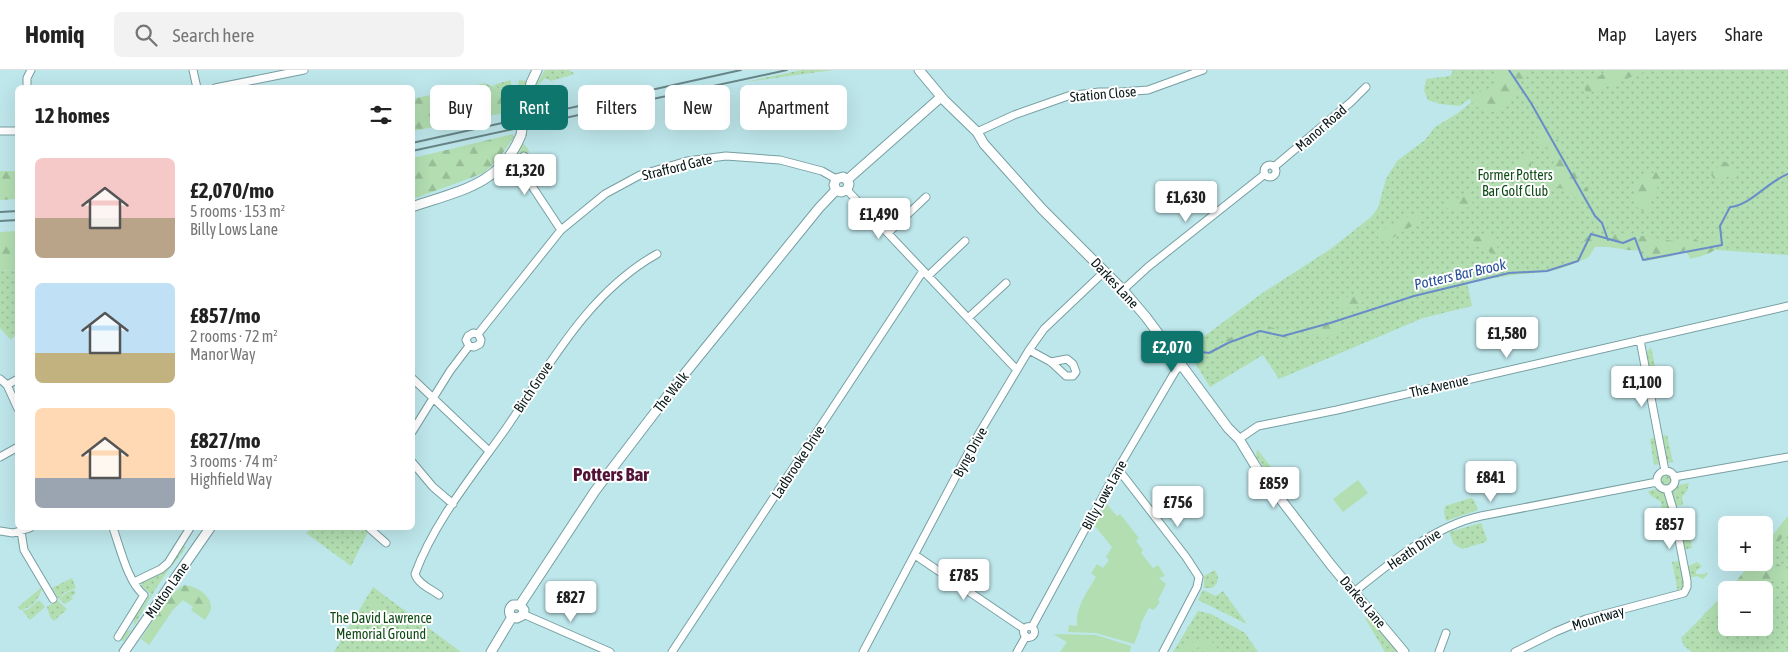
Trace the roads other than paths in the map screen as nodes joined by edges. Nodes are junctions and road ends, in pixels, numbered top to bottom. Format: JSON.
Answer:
{"nodes":[{"id":1,"x":30,"y":70,"type":"edge"},
{"id":2,"x":193,"y":70,"type":"edge"},
{"id":3,"x":304,"y":70,"type":"edge"},
{"id":4,"x":537,"y":70,"type":"edge"},
{"id":5,"x":919,"y":70,"type":"edge"},
{"id":6,"x":1203,"y":70,"type":"edge"},
{"id":7,"x":27,"y":85,"type":"edge"},
{"id":8,"x":196,"y":85,"type":"edge"},
{"id":9,"x":230,"y":85,"type":"edge"},
{"id":10,"x":1366,"y":87,"type":"dead end"},
{"id":11,"x":941,"y":97,"type":"junction"},
{"id":12,"x":0,"y":131,"type":"edge"},
{"id":13,"x":15,"y":131,"type":"edge"},
{"id":14,"x":977,"y":132,"type":"junction"},
{"id":15,"x":524,"y":156,"type":"dead end"},
{"id":16,"x":520,"y":168,"type":"junction"},
{"id":17,"x":508,"y":174,"type":"dead end"},
{"id":18,"x":836,"y":179,"type":"junction"},
{"id":19,"x":847,"y":180,"type":"junction"},
{"id":20,"x":836,"y":190,"type":"junction"},
{"id":21,"x":847,"y":190,"type":"junction"},
{"id":22,"x":926,"y":197,"type":"dead end"},
{"id":23,"x":415,"y":206,"type":"edge"},
{"id":24,"x":560,"y":230,"type":"junction"},
{"id":25,"x":888,"y":233,"type":"junction"},
{"id":26,"x":965,"y":241,"type":"dead end"},
{"id":27,"x":657,"y":254,"type":"dead end"},
{"id":28,"x":1105,"y":271,"type":"junction"},
{"id":29,"x":925,"y":273,"type":"junction"},
{"id":30,"x":1006,"y":283,"type":"dead end"},
{"id":31,"x":1123,"y":290,"type":"junction"},
{"id":32,"x":1788,"y":306,"type":"edge"},
{"id":33,"x":968,"y":318,"type":"junction"},
{"id":34,"x":1640,"y":340,"type":"junction"},
{"id":35,"x":1030,"y":350,"type":"junction"},
{"id":36,"x":1051,"y":362,"type":"dead end"},
{"id":37,"x":1181,"y":366,"type":"junction"},
{"id":38,"x":1017,"y":370,"type":"junction"},
{"id":39,"x":0,"y":379,"type":"edge"},
{"id":40,"x":15,"y":381,"type":"edge"},
{"id":41,"x":415,"y":381,"type":"edge"},
{"id":42,"x":7,"y":385,"type":"junction"},
{"id":43,"x":434,"y":397,"type":"junction"},
{"id":44,"x":15,"y":402,"type":"edge"},
{"id":45,"x":415,"y":427,"type":"edge"},
{"id":46,"x":1239,"y":440,"type":"junction"},
{"id":47,"x":15,"y":449,"type":"edge"},
{"id":48,"x":489,"y":451,"type":"junction"},
{"id":49,"x":0,"y":457,"type":"edge"},
{"id":50,"x":1788,"y":457,"type":"edge"},
{"id":51,"x":415,"y":466,"type":"edge"},
{"id":52,"x":1118,"y":469,"type":"junction"},
{"id":53,"x":1665,"y":471,"type":"junction"},
{"id":54,"x":1674,"y":478,"type":"junction"},
{"id":55,"x":1657,"y":482,"type":"junction"},
{"id":56,"x":1667,"y":489,"type":"junction"},
{"id":57,"x":453,"y":504,"type":"junction"},
{"id":58,"x":24,"y":530,"type":"edge"},
{"id":59,"x":114,"y":530,"type":"edge"},
{"id":60,"x":189,"y":530,"type":"edge"},
{"id":61,"x":209,"y":530,"type":"edge"},
{"id":62,"x":371,"y":530,"type":"edge"},
{"id":63,"x":0,"y":531,"type":"edge"},
{"id":64,"x":21,"y":531,"type":"junction"},
{"id":65,"x":386,"y":543,"type":"dead end"},
{"id":66,"x":915,"y":555,"type":"junction"},
{"id":67,"x":134,"y":582,"type":"junction"},
{"id":68,"x":1354,"y":592,"type":"junction"},
{"id":69,"x":439,"y":595,"type":"dead end"},
{"id":70,"x":53,"y":599,"type":"dead end"},
{"id":71,"x":522,"y":609,"type":"junction"},
{"id":72,"x":1027,"y":631,"type":"junction"},
{"id":73,"x":1446,"y":633,"type":"dead end"},
{"id":74,"x":118,"y":637,"type":"dead end"},
{"id":75,"x":124,"y":652,"type":"edge"},
{"id":76,"x":491,"y":652,"type":"edge"},
{"id":77,"x":610,"y":652,"type":"edge"},
{"id":78,"x":672,"y":652,"type":"edge"},
{"id":79,"x":863,"y":652,"type":"edge"},
{"id":80,"x":1017,"y":652,"type":"edge"},
{"id":81,"x":1163,"y":652,"type":"edge"},
{"id":82,"x":1404,"y":652,"type":"edge"},
{"id":83,"x":1439,"y":652,"type":"edge"},
{"id":84,"x":1515,"y":652,"type":"edge"}],
"edges":[{"from":1,"to":7,"type":"street"},
{"from":2,"to":8,"type":"street"},
{"from":3,"to":9,"type":"street"},
{"from":4,"to":23,"type":"street","bridge":true},
{"from":5,"to":11,"type":"street","name":"Darkes Lane"},
{"from":6,"to":14,"type":"street","name":"Station Close"},
{"from":10,"to":31,"type":"street","name":"Manor Road"},
{"from":11,"to":14,"type":"street","name":"Darkes Lane"},
{"from":11,"to":19,"type":"street"},
{"from":12,"to":13,"type":"street"},
{"from":14,"to":28,"type":"street","name":"Darkes Lane"},
{"from":15,"to":16,"type":"street"},
{"from":16,"to":17,"type":"street"},
{"from":16,"to":24,"type":"street"},
{"from":18,"to":19,"type":"street"},
{"from":18,"to":20,"type":"street"},
{"from":18,"to":24,"type":"street","name":"Strafford Gate"},
{"from":19,"to":21,"type":"street"},
{"from":20,"to":21,"type":"street"},
{"from":20,"to":71,"type":"street","name":"The Walk"},
{"from":21,"to":25,"type":"street"},
{"from":22,"to":25,"type":"street"},
{"from":24,"to":43,"type":"street","name":"Strafford Gate"},
{"from":25,"to":29,"type":"street"},
{"from":26,"to":29,"type":"street","name":"Ladbrooke Drive"},
{"from":27,"to":48,"type":"street","name":"Birch Grove"},
{"from":28,"to":31,"type":"street","name":"Darkes Lane"},
{"from":28,"to":35,"type":"street","name":"Byng Drive"},
{"from":29,"to":33,"type":"street"},
{"from":29,"to":78,"type":"street","name":"Ladbrooke Drive"},
{"from":30,"to":33,"type":"street"},
{"from":31,"to":37,"type":"street","name":"Darkes Lane"},
{"from":32,"to":34,"type":"street","name":"The Avenue"},
{"from":33,"to":38,"type":"street"},
{"from":34,"to":46,"type":"street","name":"The Avenue"},
{"from":34,"to":53,"type":"street"},
{"from":35,"to":36,"type":"street"},
{"from":35,"to":38,"type":"street","name":"Byng Drive"},
{"from":37,"to":46,"type":"street","name":"Darkes Lane"},
{"from":37,"to":52,"type":"street","name":"Billy Lows Lane"},
{"from":38,"to":66,"type":"street","name":"Byng Drive"},
{"from":39,"to":42,"type":"street"},
{"from":40,"to":42,"type":"street"},
{"from":41,"to":43,"type":"street"},
{"from":42,"to":44,"type":"street"},
{"from":43,"to":45,"type":"street","name":"Strafford Gate"},
{"from":43,"to":48,"type":"street"},
{"from":46,"to":68,"type":"street","name":"Darkes Lane"},
{"from":47,"to":49,"type":"street"},
{"from":48,"to":57,"type":"street","name":"Birch Grove"},
{"from":50,"to":54,"type":"street"},
{"from":51,"to":57,"type":"street"},
{"from":52,"to":72,"type":"street","name":"Billy Lows Lane"},
{"from":52,"to":81,"type":"street"},
{"from":53,"to":54,"type":"street"},
{"from":53,"to":55,"type":"street"},
{"from":54,"to":56,"type":"street"},
{"from":55,"to":56,"type":"street"},
{"from":55,"to":68,"type":"street","name":"Heath Drive"},
{"from":56,"to":84,"type":"street","name":"Mountway"},
{"from":57,"to":69,"type":"street","name":"Birch Grove"},
{"from":58,"to":64,"type":"street"},
{"from":59,"to":67,"type":"street"},
{"from":60,"to":67,"type":"street","name":"Mutton Lane"},
{"from":61,"to":75,"type":"street","name":"Mutton Lane"},
{"from":62,"to":65,"type":"street"},
{"from":63,"to":64,"type":"street"},
{"from":64,"to":70,"type":"street"},
{"from":66,"to":72,"type":"street"},
{"from":66,"to":79,"type":"street","name":"Byng Drive"},
{"from":67,"to":74,"type":"street","name":"Mutton Lane"},
{"from":68,"to":82,"type":"street","name":"Darkes Lane"},
{"from":71,"to":76,"type":"street","name":"The Walk"},
{"from":71,"to":77,"type":"street"},
{"from":72,"to":80,"type":"street","name":"Billy Lows Lane"},
{"from":73,"to":83,"type":"street"}]}
